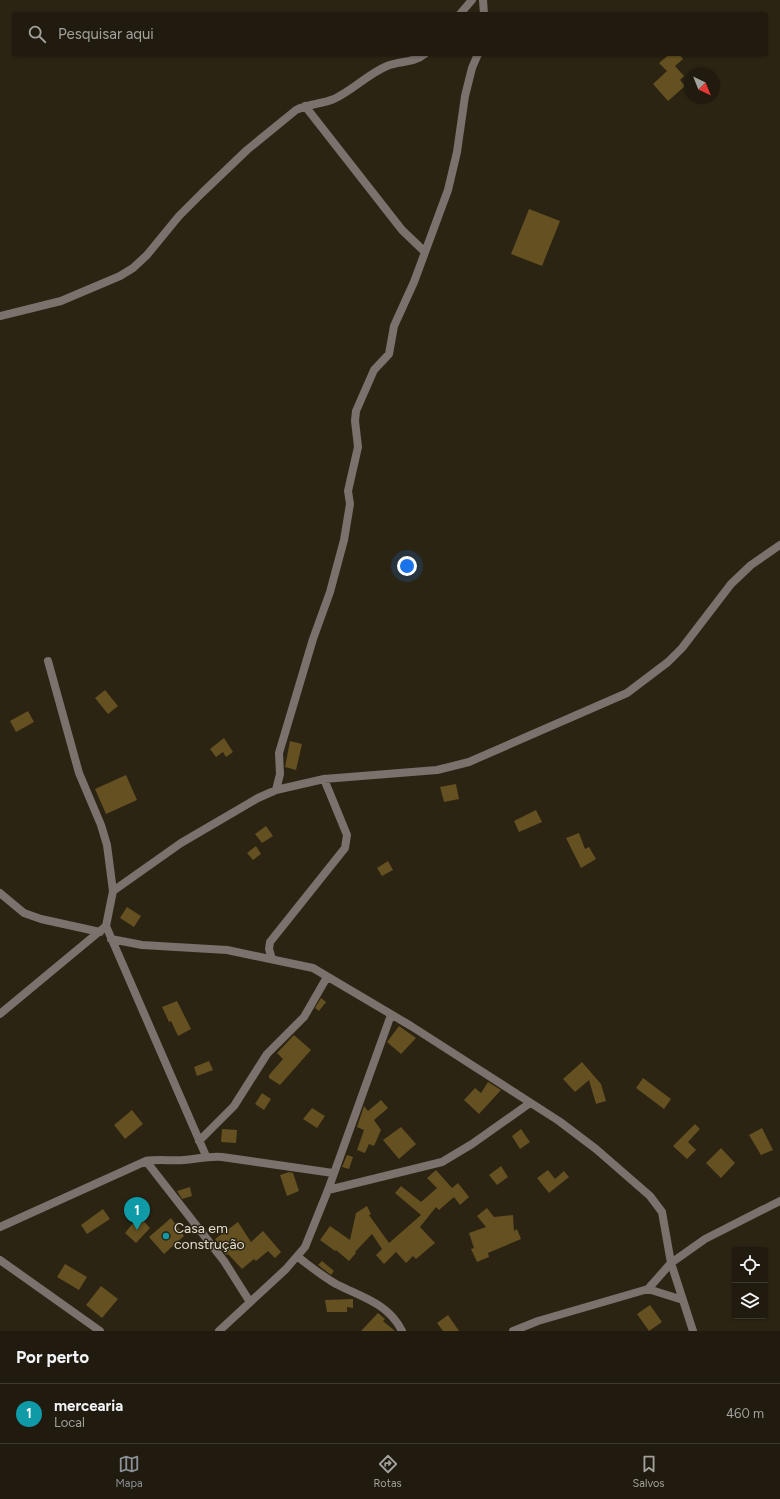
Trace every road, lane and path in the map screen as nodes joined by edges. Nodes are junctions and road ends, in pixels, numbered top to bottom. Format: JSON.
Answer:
{"nodes":[{"id":1,"x":472,"y":0,"type":"edge"},
{"id":2,"x":483,"y":0,"type":"edge"},
{"id":3,"x":462,"y":12,"type":"edge"},
{"id":4,"x":484,"y":12,"type":"edge"},
{"id":5,"x":421,"y":56,"type":"edge"},
{"id":6,"x":477,"y":56,"type":"edge"},
{"id":7,"x":305,"y":106,"type":"junction"},
{"id":8,"x":425,"y":252,"type":"junction"},
{"id":9,"x":0,"y":316,"type":"edge"},
{"id":10,"x":780,"y":545,"type":"edge"},
{"id":11,"x":48,"y":661,"type":"dead end"},
{"id":12,"x":324,"y":779,"type":"junction"},
{"id":13,"x":276,"y":790,"type":"junction"},
{"id":14,"x":113,"y":891,"type":"junction"},
{"id":15,"x":0,"y":894,"type":"edge"},
{"id":16,"x":103,"y":929,"type":"junction"},
{"id":17,"x":111,"y":939,"type":"junction"},
{"id":18,"x":272,"y":959,"type":"junction"},
{"id":19,"x":327,"y":977,"type":"junction"},
{"id":20,"x":0,"y":1014,"type":"edge"},
{"id":21,"x":391,"y":1015,"type":"junction"},
{"id":22,"x":530,"y":1103,"type":"junction"},
{"id":23,"x":199,"y":1141,"type":"junction"},
{"id":24,"x":206,"y":1156,"type":"junction"},
{"id":25,"x":146,"y":1161,"type":"junction"},
{"id":26,"x":333,"y":1173,"type":"junction"},
{"id":27,"x":328,"y":1190,"type":"junction"},
{"id":28,"x":780,"y":1201,"type":"edge"},
{"id":29,"x":0,"y":1227,"type":"edge"},
{"id":30,"x":298,"y":1257,"type":"junction"},
{"id":31,"x":0,"y":1260,"type":"edge"},
{"id":32,"x":671,"y":1262,"type":"junction"},
{"id":33,"x":648,"y":1289,"type":"junction"},
{"id":34,"x":683,"y":1300,"type":"junction"},
{"id":35,"x":250,"y":1302,"type":"junction"},
{"id":36,"x":100,"y":1331,"type":"edge"},
{"id":37,"x":219,"y":1331,"type":"edge"},
{"id":38,"x":402,"y":1331,"type":"edge"},
{"id":39,"x":513,"y":1331,"type":"edge"},
{"id":40,"x":693,"y":1331,"type":"edge"}],
"edges":[{"from":1,"to":3,"type":"street"},
{"from":2,"to":4,"type":"street"},
{"from":5,"to":7,"type":"street"},
{"from":6,"to":8,"type":"street"},
{"from":7,"to":8,"type":"street"},
{"from":7,"to":9,"type":"street"},
{"from":8,"to":13,"type":"street"},
{"from":10,"to":12,"type":"street"},
{"from":11,"to":14,"type":"street"},
{"from":12,"to":13,"type":"street"},
{"from":12,"to":18,"type":"street"},
{"from":13,"to":14,"type":"street"},
{"from":14,"to":16,"type":"street"},
{"from":15,"to":16,"type":"street"},
{"from":16,"to":17,"type":"street"},
{"from":16,"to":20,"type":"street"},
{"from":17,"to":18,"type":"street"},
{"from":17,"to":23,"type":"street"},
{"from":18,"to":19,"type":"street"},
{"from":19,"to":21,"type":"street"},
{"from":19,"to":23,"type":"street"},
{"from":21,"to":22,"type":"street"},
{"from":21,"to":26,"type":"street"},
{"from":22,"to":27,"type":"street"},
{"from":22,"to":32,"type":"street"},
{"from":23,"to":24,"type":"street"},
{"from":24,"to":25,"type":"street"},
{"from":24,"to":26,"type":"street"},
{"from":25,"to":29,"type":"street"},
{"from":25,"to":35,"type":"street"},
{"from":26,"to":27,"type":"street"},
{"from":27,"to":30,"type":"street"},
{"from":28,"to":32,"type":"street"},
{"from":30,"to":35,"type":"street"},
{"from":30,"to":38,"type":"street"},
{"from":31,"to":36,"type":"street"},
{"from":32,"to":33,"type":"street"},
{"from":32,"to":34,"type":"street"},
{"from":33,"to":34,"type":"street"},
{"from":33,"to":39,"type":"street"},
{"from":34,"to":40,"type":"street"},
{"from":35,"to":37,"type":"street"}]}
